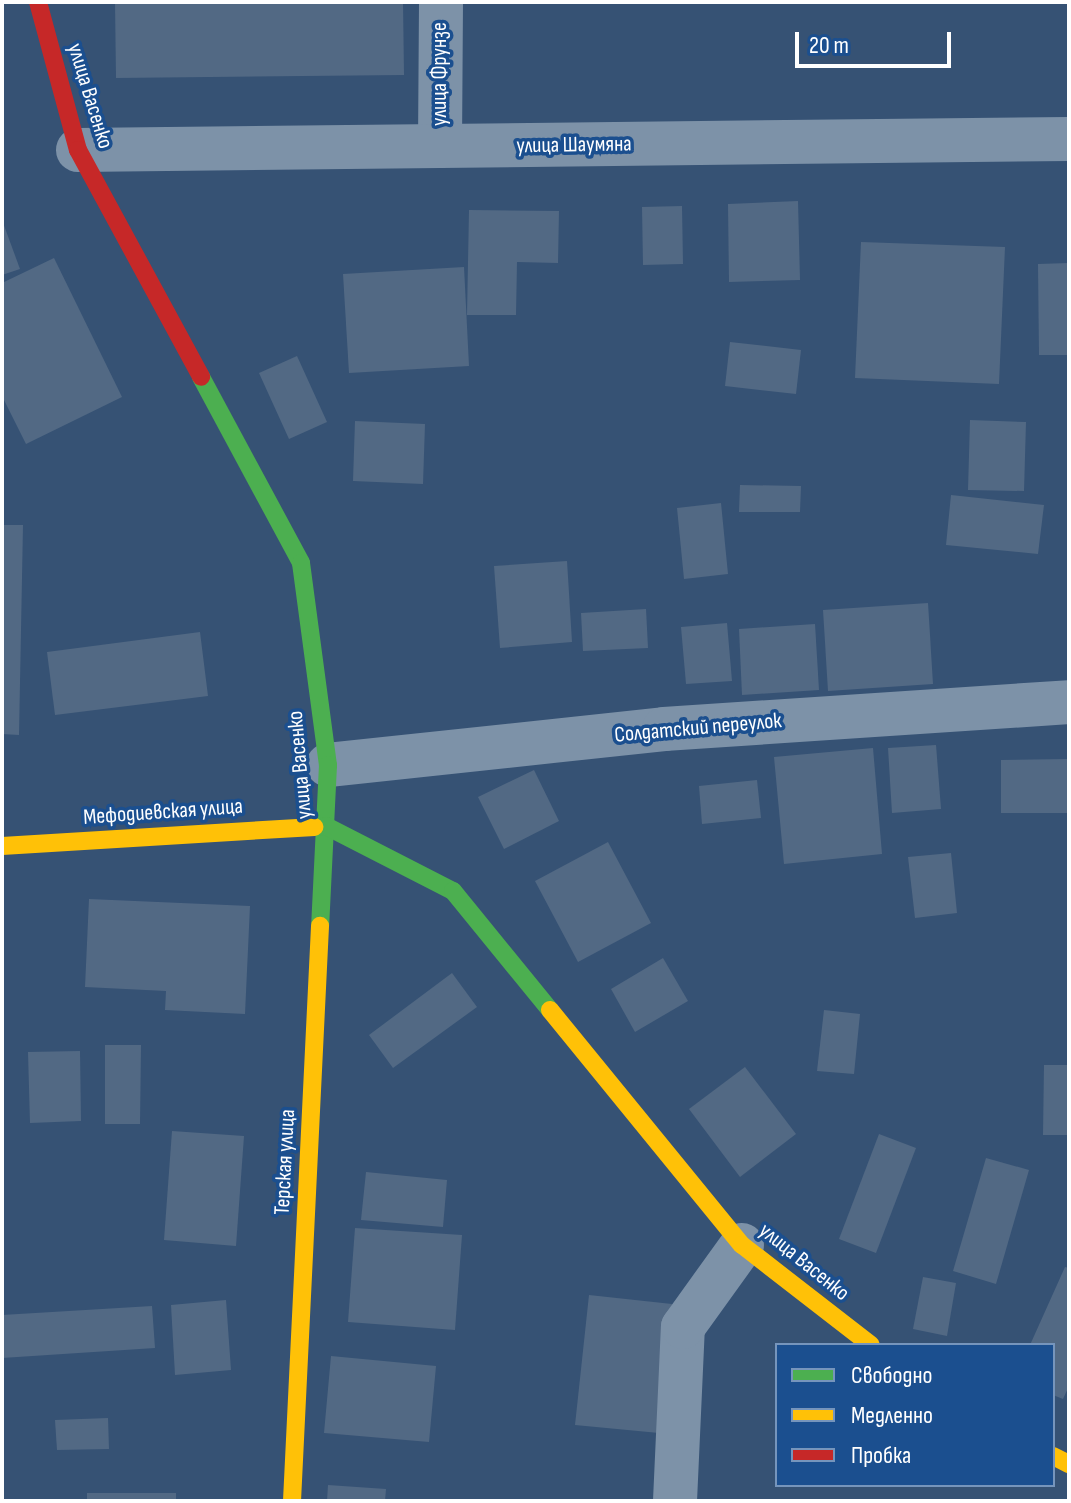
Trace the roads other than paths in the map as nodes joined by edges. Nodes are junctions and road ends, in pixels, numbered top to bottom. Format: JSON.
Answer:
{"nodes":[{"id":1,"x":38,"y":2,"type":"edge"},
{"id":2,"x":441,"y":2,"type":"edge"},
{"id":3,"x":1069,"y":139,"type":"edge"},
{"id":4,"x":440,"y":146,"type":"junction"},
{"id":5,"x":78,"y":150,"type":"junction"},
{"id":6,"x":1069,"y":702,"type":"edge"},
{"id":7,"x":328,"y":765,"type":"junction"},
{"id":8,"x":326,"y":826,"type":"junction"},
{"id":9,"x":2,"y":846,"type":"edge"},
{"id":10,"x":742,"y":1245,"type":"junction"},
{"id":11,"x":868,"y":1343,"type":"edge"},
{"id":12,"x":292,"y":1501,"type":"edge"},
{"id":13,"x":675,"y":1501,"type":"edge"}],
"edges":[{"from":1,"to":5,"type":"street","name":"улица Васенко"},
{"from":2,"to":4,"type":"street","name":"улица Фрунзе"},
{"from":3,"to":4,"type":"street","name":"улица Шаумяна"},
{"from":4,"to":5,"type":"street","name":"улица Шаумяна"},
{"from":5,"to":7,"type":"street","name":"улица Васенко"},
{"from":6,"to":7,"type":"street","name":"Солдатский переулок"},
{"from":7,"to":8,"type":"street","name":"улица Васенко"},
{"from":8,"to":9,"type":"street","name":"Мефодиевская улица"},
{"from":8,"to":10,"type":"street","name":"улица Васенко"},
{"from":8,"to":12,"type":"street","name":"Терская улица"},
{"from":10,"to":11,"type":"street","name":"улица Васенко"},
{"from":10,"to":13,"type":"street"}]}
